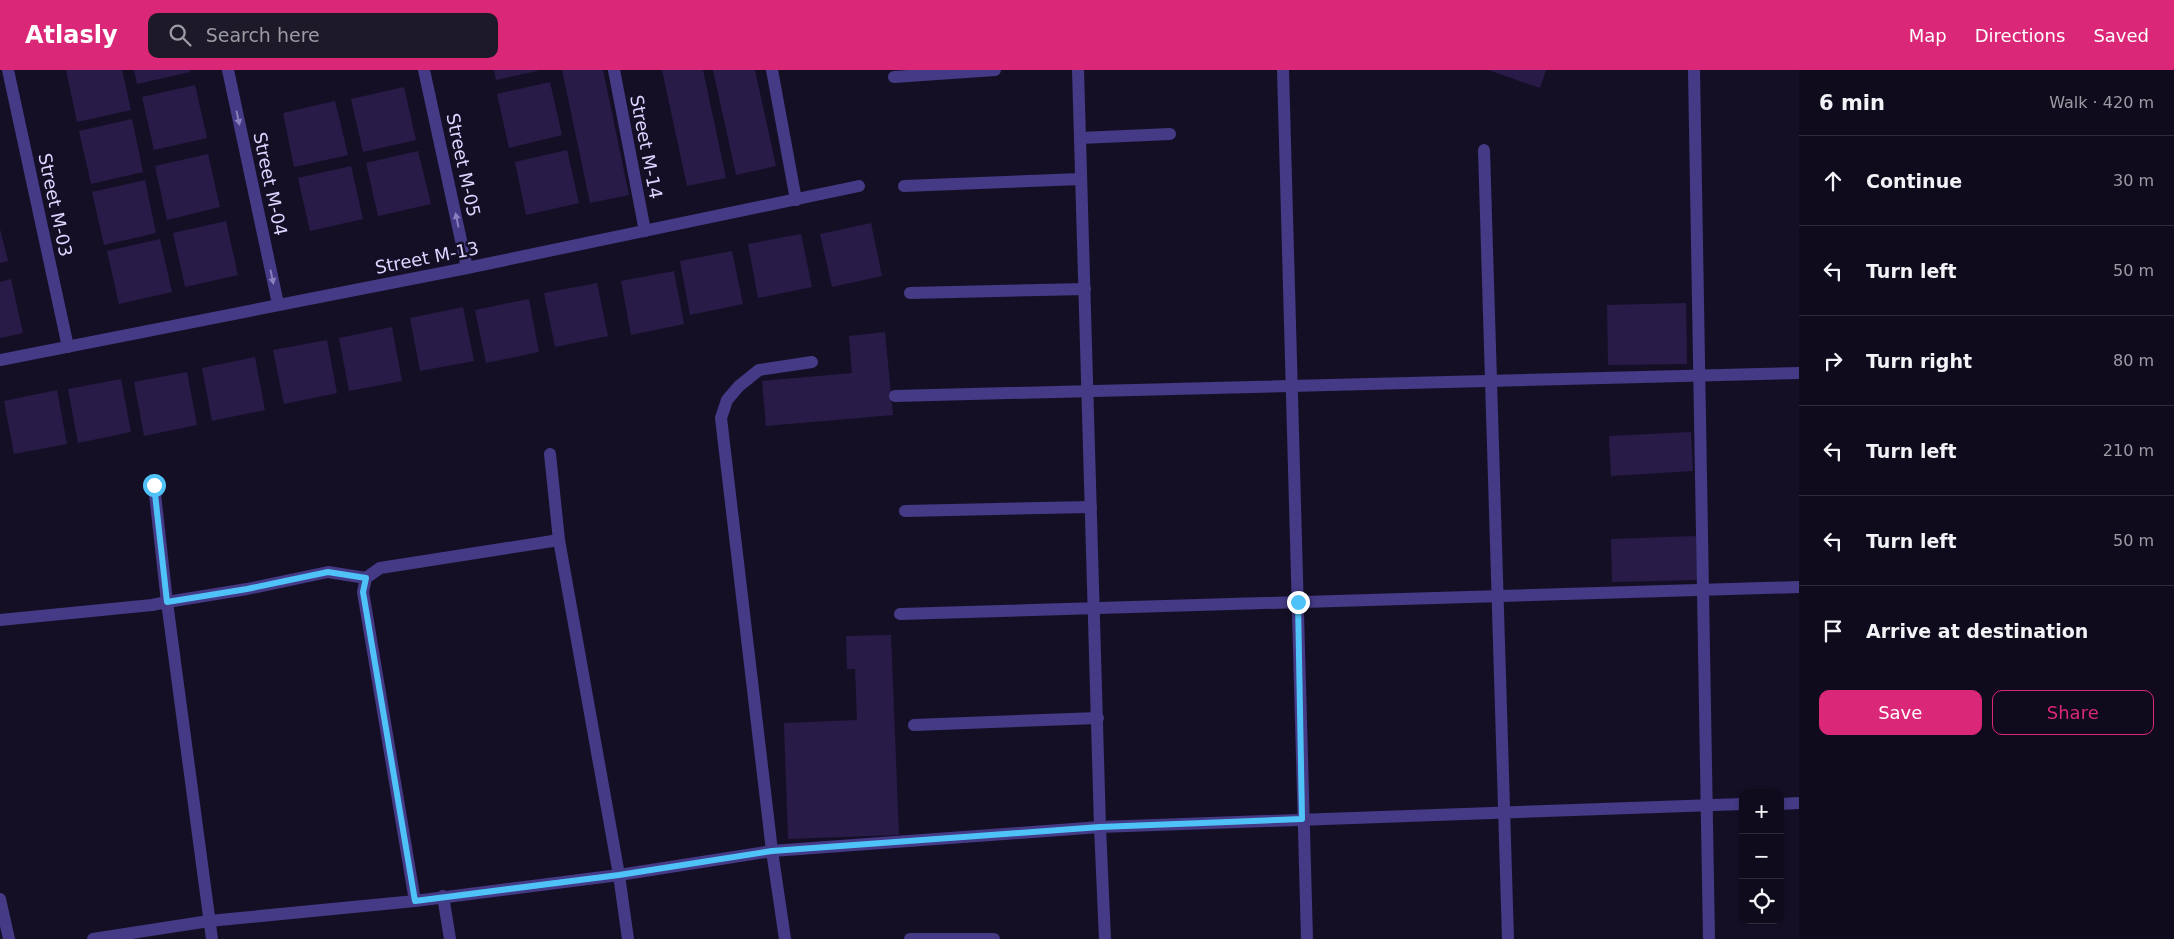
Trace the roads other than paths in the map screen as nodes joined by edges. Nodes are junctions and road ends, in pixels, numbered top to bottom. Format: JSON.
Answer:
{"nodes":[{"id":1,"x":8,"y":70,"type":"edge"},
{"id":2,"x":228,"y":70,"type":"edge"},
{"id":3,"x":424,"y":70,"type":"edge"},
{"id":4,"x":614,"y":70,"type":"edge"},
{"id":5,"x":772,"y":70,"type":"edge"},
{"id":6,"x":995,"y":70,"type":"edge"},
{"id":7,"x":1078,"y":70,"type":"edge"},
{"id":8,"x":1283,"y":70,"type":"edge"},
{"id":9,"x":1694,"y":70,"type":"edge"},
{"id":10,"x":894,"y":77,"type":"dead end"},
{"id":11,"x":1170,"y":134,"type":"dead end"},
{"id":12,"x":1080,"y":138,"type":"junction"},
{"id":13,"x":1484,"y":150,"type":"dead end"},
{"id":14,"x":1081,"y":178,"type":"junction"},
{"id":15,"x":859,"y":186,"type":"dead end"},
{"id":16,"x":904,"y":186,"type":"dead end"},
{"id":17,"x":796,"y":200,"type":"junction"},
{"id":18,"x":645,"y":231,"type":"junction"},
{"id":19,"x":467,"y":268,"type":"junction"},
{"id":20,"x":1085,"y":289,"type":"junction"},
{"id":21,"x":910,"y":293,"type":"dead end"},
{"id":22,"x":278,"y":304,"type":"junction"},
{"id":23,"x":68,"y":347,"type":"junction"},
{"id":24,"x":0,"y":360,"type":"edge"},
{"id":25,"x":812,"y":362,"type":"dead end"},
{"id":26,"x":1799,"y":373,"type":"edge"},
{"id":27,"x":1700,"y":375,"type":"junction"},
{"id":28,"x":1491,"y":381,"type":"junction"},
{"id":29,"x":1292,"y":386,"type":"junction"},
{"id":30,"x":1088,"y":391,"type":"junction"},
{"id":31,"x":895,"y":396,"type":"dead end"},
{"id":32,"x":550,"y":454,"type":"dead end"},
{"id":33,"x":154,"y":485,"type":"dead end"},
{"id":34,"x":1092,"y":507,"type":"junction"},
{"id":35,"x":905,"y":511,"type":"dead end"},
{"id":36,"x":559,"y":540,"type":"junction"},
{"id":37,"x":366,"y":578,"type":"junction"},
{"id":38,"x":1799,"y":587,"type":"edge"},
{"id":39,"x":1703,"y":590,"type":"junction"},
{"id":40,"x":1498,"y":596,"type":"junction"},
{"id":41,"x":167,"y":602,"type":"junction"},
{"id":42,"x":1298,"y":602,"type":"junction"},
{"id":43,"x":1095,"y":608,"type":"junction"},
{"id":44,"x":900,"y":614,"type":"dead end"},
{"id":45,"x":0,"y":620,"type":"edge"},
{"id":46,"x":1098,"y":718,"type":"junction"},
{"id":47,"x":914,"y":725,"type":"dead end"},
{"id":48,"x":1799,"y":803,"type":"edge"},
{"id":49,"x":1739,"y":804,"type":"edge"},
{"id":50,"x":1784,"y":804,"type":"edge"},
{"id":51,"x":1706,"y":805,"type":"junction"},
{"id":52,"x":1503,"y":812,"type":"junction"},
{"id":53,"x":1302,"y":819,"type":"junction"},
{"id":54,"x":1100,"y":827,"type":"junction"},
{"id":55,"x":772,"y":851,"type":"junction"},
{"id":56,"x":619,"y":875,"type":"junction"},
{"id":57,"x":443,"y":896,"type":"junction"},
{"id":58,"x":0,"y":899,"type":"edge"},
{"id":59,"x":415,"y":901,"type":"junction"},
{"id":60,"x":210,"y":921,"type":"junction"},
{"id":61,"x":9,"y":939,"type":"edge"},
{"id":62,"x":93,"y":939,"type":"edge"},
{"id":63,"x":212,"y":939,"type":"edge"},
{"id":64,"x":450,"y":939,"type":"edge"},
{"id":65,"x":628,"y":939,"type":"edge"},
{"id":66,"x":785,"y":939,"type":"edge"},
{"id":67,"x":910,"y":939,"type":"edge"},
{"id":68,"x":994,"y":939,"type":"edge"},
{"id":69,"x":1105,"y":939,"type":"edge"},
{"id":70,"x":1307,"y":939,"type":"edge"},
{"id":71,"x":1508,"y":939,"type":"edge"},
{"id":72,"x":1709,"y":939,"type":"edge"}],
"edges":[{"from":1,"to":23,"type":"street","name":"Street M-03"},
{"from":2,"to":22,"type":"street","name":"Street M-04","one_way":true},
{"from":19,"to":3,"type":"street","name":"Street M-05","one_way":true},
{"from":4,"to":18,"type":"street","name":"Street M-14"},
{"from":5,"to":17,"type":"street"},
{"from":6,"to":10,"type":"street"},
{"from":7,"to":12,"type":"street"},
{"from":8,"to":29,"type":"street"},
{"from":9,"to":27,"type":"street"},
{"from":11,"to":12,"type":"street"},
{"from":12,"to":14,"type":"street"},
{"from":13,"to":28,"type":"street"},
{"from":14,"to":16,"type":"street"},
{"from":14,"to":20,"type":"street"},
{"from":15,"to":17,"type":"street","name":"Street M-13"},
{"from":17,"to":18,"type":"street","name":"Street M-13"},
{"from":18,"to":19,"type":"street","name":"Street M-13"},
{"from":19,"to":22,"type":"street","name":"Street M-13"},
{"from":20,"to":21,"type":"street"},
{"from":20,"to":30,"type":"street"},
{"from":22,"to":23,"type":"street","name":"Street M-13"},
{"from":23,"to":24,"type":"street","name":"Street M-13"},
{"from":25,"to":55,"type":"street"},
{"from":26,"to":27,"type":"street"},
{"from":27,"to":28,"type":"street"},
{"from":27,"to":39,"type":"street"},
{"from":28,"to":29,"type":"street"},
{"from":28,"to":40,"type":"street"},
{"from":29,"to":30,"type":"street"},
{"from":29,"to":42,"type":"street"},
{"from":30,"to":31,"type":"street"},
{"from":30,"to":34,"type":"street"},
{"from":32,"to":36,"type":"street"},
{"from":33,"to":41,"type":"street"},
{"from":34,"to":35,"type":"street"},
{"from":34,"to":43,"type":"street"},
{"from":36,"to":37,"type":"street"},
{"from":36,"to":56,"type":"street"},
{"from":37,"to":41,"type":"street"},
{"from":37,"to":59,"type":"street"},
{"from":38,"to":39,"type":"street"},
{"from":39,"to":40,"type":"street"},
{"from":39,"to":51,"type":"street"},
{"from":40,"to":42,"type":"street"},
{"from":40,"to":52,"type":"street"},
{"from":41,"to":45,"type":"street"},
{"from":41,"to":60,"type":"street"},
{"from":42,"to":43,"type":"street"},
{"from":42,"to":53,"type":"street"},
{"from":43,"to":44,"type":"street"},
{"from":43,"to":46,"type":"street"},
{"from":46,"to":47,"type":"street"},
{"from":46,"to":54,"type":"street"},
{"from":48,"to":50,"type":"street"},
{"from":49,"to":51,"type":"street"},
{"from":51,"to":52,"type":"street"},
{"from":51,"to":72,"type":"street"},
{"from":52,"to":53,"type":"street"},
{"from":52,"to":71,"type":"street"},
{"from":53,"to":54,"type":"street"},
{"from":53,"to":70,"type":"street"},
{"from":54,"to":55,"type":"street"},
{"from":54,"to":69,"type":"street"},
{"from":55,"to":56,"type":"street"},
{"from":55,"to":66,"type":"street"},
{"from":56,"to":57,"type":"street"},
{"from":56,"to":65,"type":"street"},
{"from":57,"to":59,"type":"street"},
{"from":57,"to":64,"type":"street"},
{"from":58,"to":61,"type":"street"},
{"from":59,"to":60,"type":"street"},
{"from":60,"to":62,"type":"street"},
{"from":60,"to":63,"type":"street"},
{"from":67,"to":68,"type":"street"}]}
